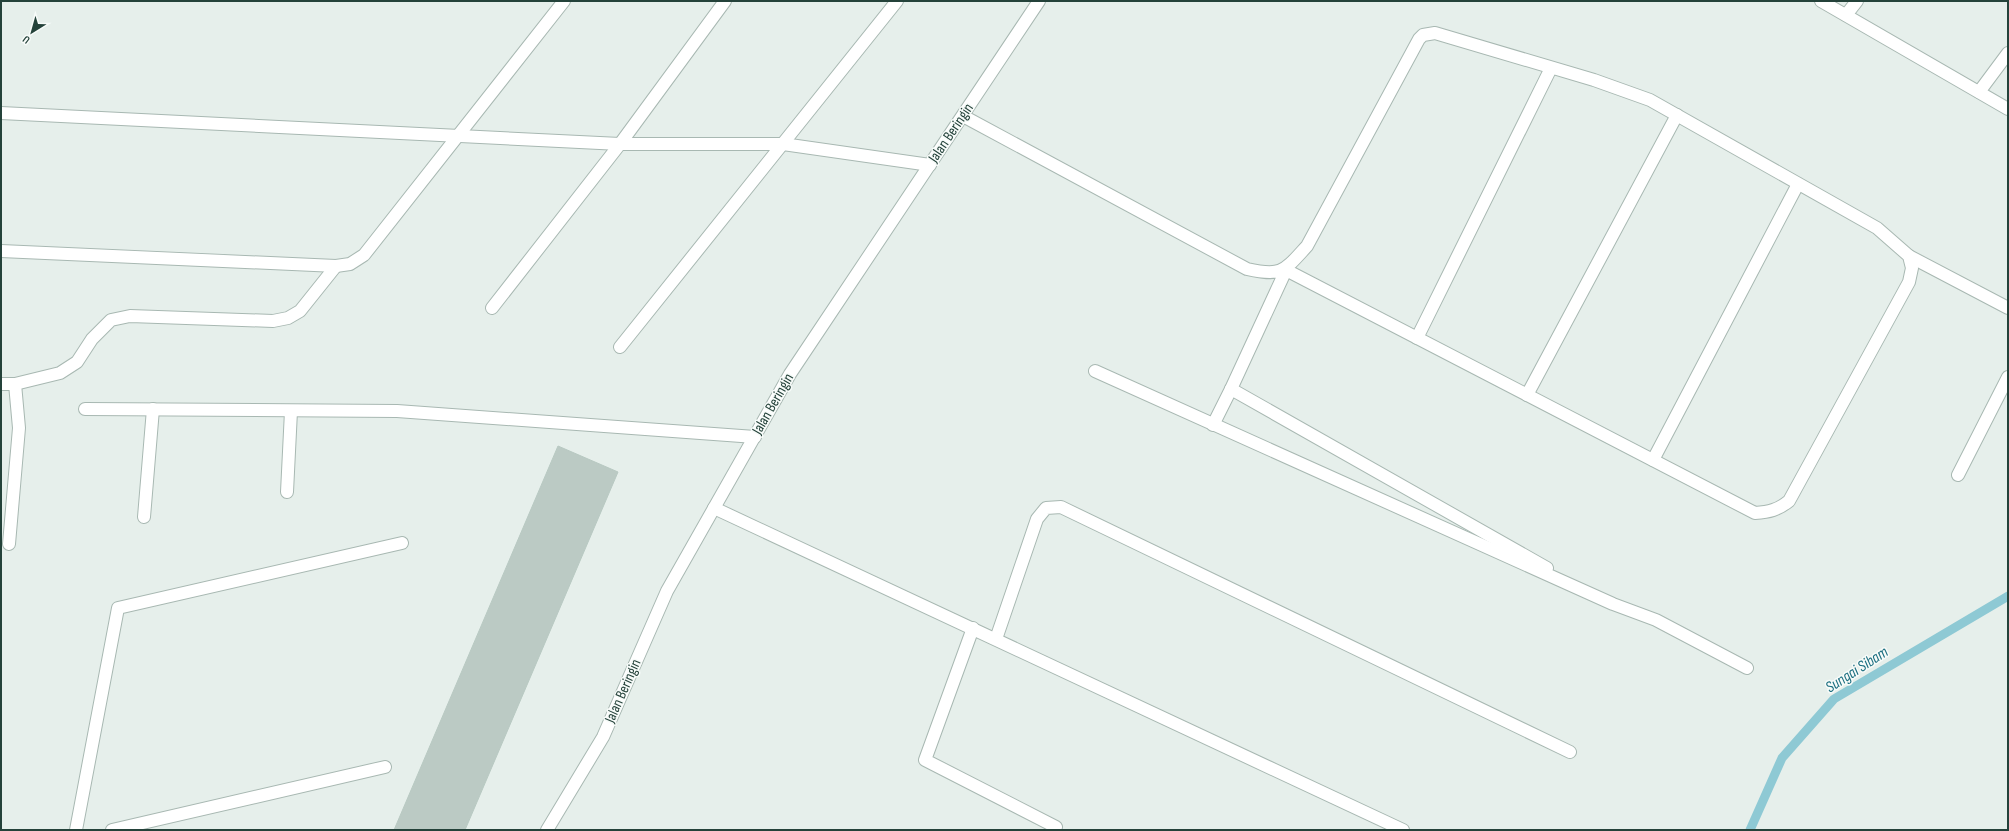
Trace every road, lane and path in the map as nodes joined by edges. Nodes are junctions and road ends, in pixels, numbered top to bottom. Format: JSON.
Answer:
{"nodes":[{"id":1,"x":564,"y":1,"type":"edge"},
{"id":2,"x":725,"y":1,"type":"edge"},
{"id":3,"x":897,"y":1,"type":"edge"},
{"id":4,"x":1039,"y":1,"type":"edge"},
{"id":5,"x":1821,"y":1,"type":"edge"},
{"id":6,"x":1857,"y":1,"type":"edge"},
{"id":7,"x":1846,"y":15,"type":"junction"},
{"id":8,"x":2008,"y":53,"type":"edge"},
{"id":9,"x":1551,"y":68,"type":"junction"},
{"id":10,"x":1979,"y":92,"type":"junction"},
{"id":11,"x":2008,"y":109,"type":"edge"},
{"id":12,"x":1,"y":113,"type":"edge"},
{"id":13,"x":1677,"y":115,"type":"junction"},
{"id":14,"x":963,"y":116,"type":"junction"},
{"id":15,"x":458,"y":135,"type":"junction"},
{"id":16,"x":620,"y":144,"type":"junction"},
{"id":17,"x":783,"y":144,"type":"junction"},
{"id":18,"x":930,"y":165,"type":"junction"},
{"id":19,"x":1798,"y":184,"type":"junction"},
{"id":20,"x":1,"y":250,"type":"edge"},
{"id":21,"x":1909,"y":256,"type":"junction"},
{"id":22,"x":336,"y":266,"type":"junction"},
{"id":23,"x":1286,"y":270,"type":"junction"},
{"id":24,"x":492,"y":308,"type":"dead end"},
{"id":25,"x":2008,"y":308,"type":"edge"},
{"id":26,"x":1417,"y":338,"type":"junction"},
{"id":27,"x":620,"y":347,"type":"dead end"},
{"id":28,"x":1095,"y":371,"type":"dead end"},
{"id":29,"x":2008,"y":377,"type":"edge"},
{"id":30,"x":1,"y":384,"type":"edge"},
{"id":31,"x":15,"y":384,"type":"junction"},
{"id":32,"x":1231,"y":389,"type":"junction"},
{"id":33,"x":1528,"y":395,"type":"junction"},
{"id":34,"x":85,"y":408,"type":"dead end"},
{"id":35,"x":153,"y":409,"type":"junction"},
{"id":36,"x":291,"y":410,"type":"junction"},
{"id":37,"x":1213,"y":425,"type":"junction"},
{"id":38,"x":754,"y":437,"type":"junction"},
{"id":39,"x":1653,"y":460,"type":"junction"},
{"id":40,"x":1958,"y":474,"type":"dead end"},
{"id":41,"x":287,"y":492,"type":"dead end"},
{"id":42,"x":714,"y":508,"type":"junction"},
{"id":43,"x":144,"y":517,"type":"dead end"},
{"id":44,"x":402,"y":543,"type":"dead end"},
{"id":45,"x":9,"y":544,"type":"dead end"},
{"id":46,"x":1613,"y":604,"type":"junction"},
{"id":47,"x":973,"y":628,"type":"junction"},
{"id":48,"x":996,"y":639,"type":"junction"},
{"id":49,"x":1747,"y":668,"type":"dead end"},
{"id":50,"x":1570,"y":752,"type":"dead end"},
{"id":51,"x":385,"y":768,"type":"dead end"},
{"id":52,"x":1056,"y":827,"type":"dead end"},
{"id":53,"x":76,"y":830,"type":"edge"},
{"id":54,"x":112,"y":830,"type":"edge"},
{"id":55,"x":548,"y":830,"type":"edge"},
{"id":56,"x":1403,"y":830,"type":"edge"}],
"edges":[{"from":1,"to":15,"type":"street"},
{"from":2,"to":16,"type":"street"},
{"from":3,"to":17,"type":"street"},
{"from":4,"to":14,"type":"street","name":"Jalan Beringin"},
{"from":5,"to":7,"type":"street"},
{"from":6,"to":7,"type":"street"},
{"from":7,"to":10,"type":"street"},
{"from":8,"to":10,"type":"street"},
{"from":9,"to":13,"type":"street"},
{"from":9,"to":23,"type":"street"},
{"from":9,"to":26,"type":"street"},
{"from":10,"to":11,"type":"street"},
{"from":12,"to":15,"type":"street"},
{"from":13,"to":19,"type":"street"},
{"from":13,"to":33,"type":"street"},
{"from":14,"to":18,"type":"street","name":"Jalan Beringin"},
{"from":14,"to":23,"type":"street"},
{"from":15,"to":16,"type":"street"},
{"from":15,"to":22,"type":"street"},
{"from":16,"to":17,"type":"street"},
{"from":16,"to":24,"type":"street"},
{"from":17,"to":18,"type":"street"},
{"from":17,"to":27,"type":"street"},
{"from":18,"to":38,"type":"street","name":"Jalan Beringin"},
{"from":19,"to":21,"type":"street"},
{"from":19,"to":39,"type":"street"},
{"from":20,"to":22,"type":"street"},
{"from":21,"to":25,"type":"street"},
{"from":21,"to":39,"type":"street"},
{"from":22,"to":31,"type":"street"},
{"from":23,"to":26,"type":"street"},
{"from":23,"to":32,"type":"street"},
{"from":26,"to":33,"type":"street"},
{"from":28,"to":37,"type":"street"},
{"from":29,"to":40,"type":"street"},
{"from":30,"to":31,"type":"street"},
{"from":31,"to":45,"type":"street"},
{"from":32,"to":37,"type":"street"},
{"from":32,"to":46,"type":"street"},
{"from":33,"to":39,"type":"street"},
{"from":34,"to":35,"type":"street"},
{"from":35,"to":36,"type":"street"},
{"from":35,"to":43,"type":"street"},
{"from":36,"to":38,"type":"street"},
{"from":36,"to":41,"type":"street"},
{"from":37,"to":46,"type":"street"},
{"from":38,"to":42,"type":"street","name":"Jalan Beringin"},
{"from":42,"to":47,"type":"street"},
{"from":42,"to":55,"type":"street","name":"Jalan Beringin"},
{"from":44,"to":53,"type":"street"},
{"from":46,"to":49,"type":"street"},
{"from":47,"to":48,"type":"street"},
{"from":47,"to":52,"type":"street"},
{"from":48,"to":50,"type":"street"},
{"from":48,"to":56,"type":"street"},
{"from":51,"to":54,"type":"street"}]}
